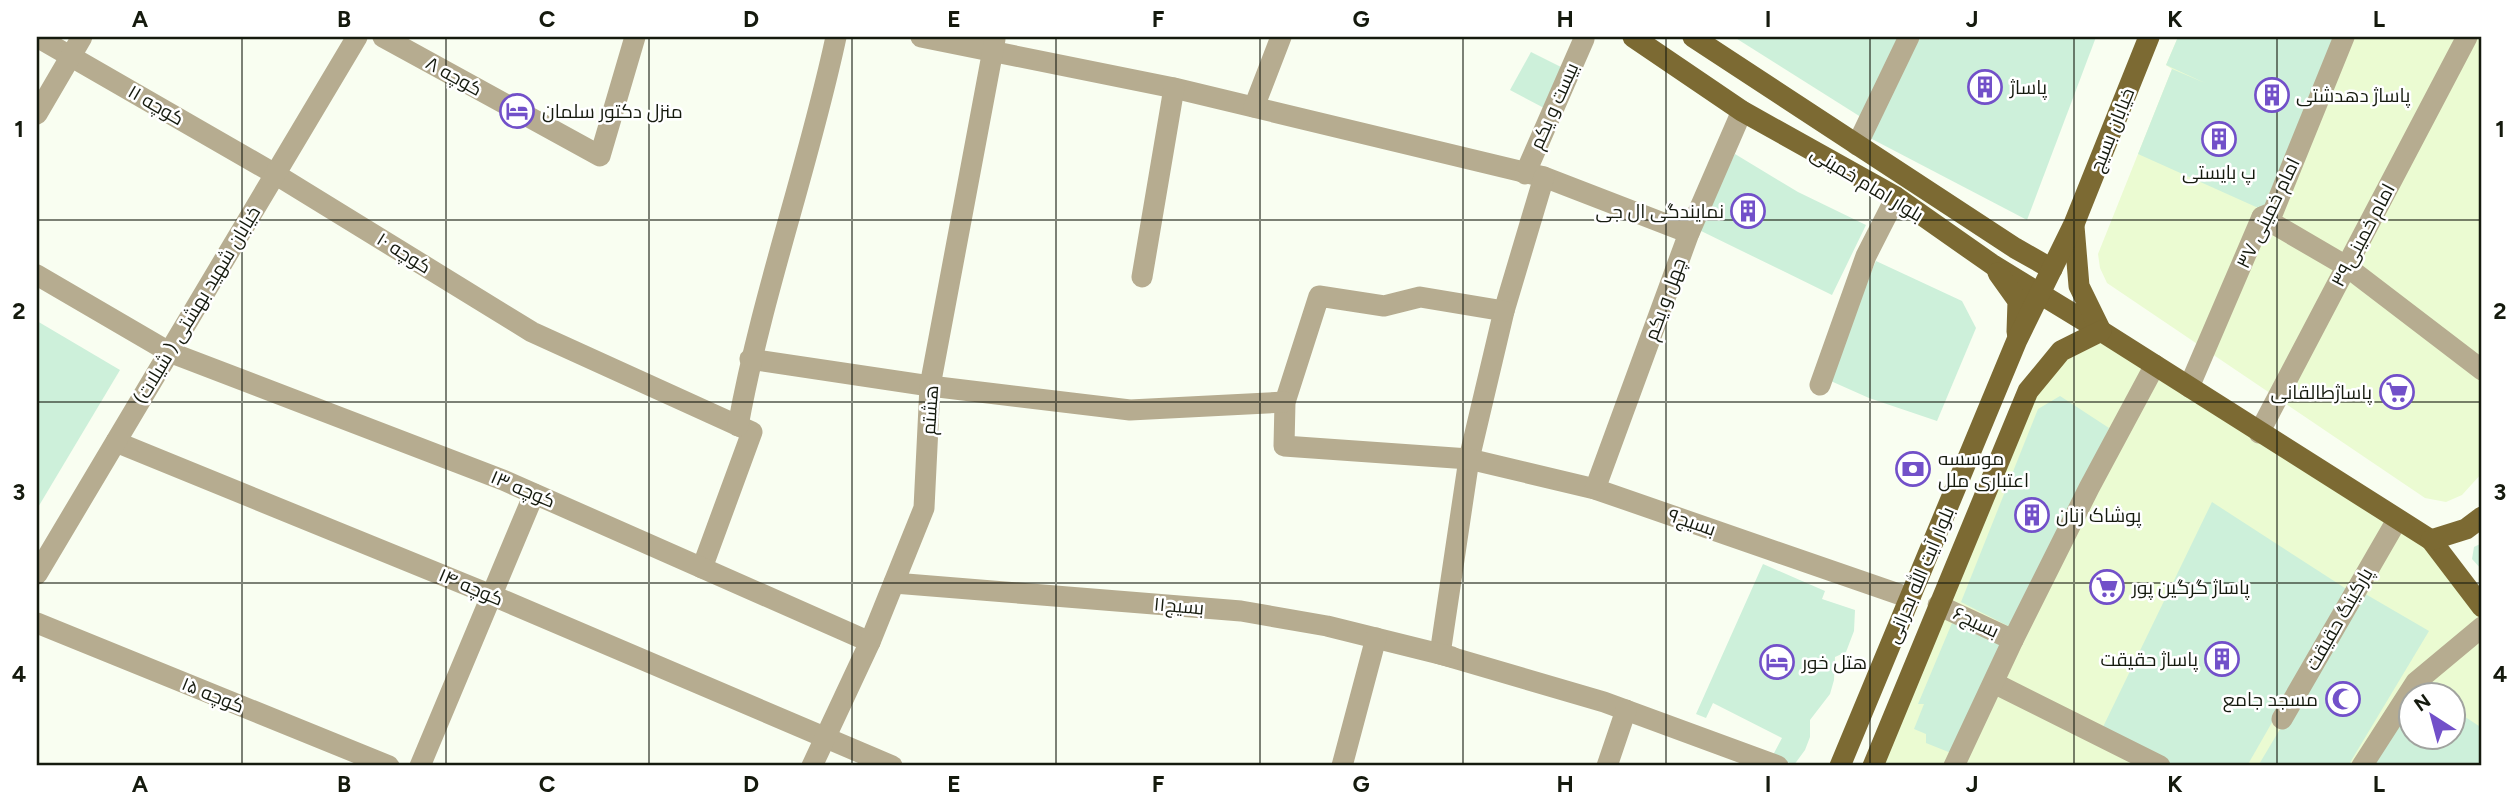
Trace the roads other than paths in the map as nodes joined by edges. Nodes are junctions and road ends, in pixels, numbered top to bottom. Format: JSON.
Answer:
{"nodes":[{"id":1,"x":37,"y":37,"type":"edge"},
{"id":2,"x":82,"y":37,"type":"edge"},
{"id":3,"x":357,"y":37,"type":"edge"},
{"id":4,"x":383,"y":37,"type":"edge"},
{"id":5,"x":635,"y":37,"type":"edge"},
{"id":6,"x":836,"y":37,"type":"edge"},
{"id":7,"x":921,"y":37,"type":"edge"},
{"id":8,"x":1281,"y":37,"type":"edge"},
{"id":9,"x":1633,"y":37,"type":"edge"},
{"id":10,"x":1693,"y":37,"type":"edge"},
{"id":11,"x":1909,"y":37,"type":"edge"},
{"id":12,"x":2149,"y":37,"type":"edge"},
{"id":13,"x":2344,"y":37,"type":"edge"},
{"id":14,"x":2467,"y":37,"type":"edge"},
{"id":15,"x":1584,"y":39,"type":"dead end"},
{"id":16,"x":994,"y":44,"type":"edge"},
{"id":17,"x":71,"y":57,"type":"junction"},
{"id":18,"x":1723,"y":57,"type":"junction"},
{"id":19,"x":1704,"y":86,"type":"junction"},
{"id":20,"x":1174,"y":88,"type":"junction"},
{"id":21,"x":1254,"y":107,"type":"junction"},
{"id":22,"x":1742,"y":111,"type":"junction"},
{"id":23,"x":37,"y":114,"type":"edge"},
{"id":24,"x":1857,"y":145,"type":"junction"},
{"id":25,"x":275,"y":174,"type":"junction"},
{"id":26,"x":1534,"y":176,"type":"junction"},
{"id":27,"x":1896,"y":197,"type":"junction"},
{"id":28,"x":2262,"y":217,"type":"junction"},
{"id":29,"x":2074,"y":224,"type":"junction"},
{"id":30,"x":1689,"y":233,"type":"junction"},
{"id":31,"x":1993,"y":265,"type":"junction"},
{"id":32,"x":2346,"y":266,"type":"junction"},
{"id":33,"x":2052,"y":269,"type":"junction"},
{"id":34,"x":37,"y":275,"type":"edge"},
{"id":35,"x":1142,"y":277,"type":"dead end"},
{"id":36,"x":2040,"y":293,"type":"junction"},
{"id":37,"x":1504,"y":311,"type":"junction"},
{"id":38,"x":2101,"y":331,"type":"junction"},
{"id":39,"x":2017,"y":340,"type":"junction"},
{"id":40,"x":169,"y":352,"type":"junction"},
{"id":41,"x":750,"y":359,"type":"junction"},
{"id":42,"x":2155,"y":365,"type":"junction"},
{"id":43,"x":2482,"y":370,"type":"edge"},
{"id":44,"x":1820,"y":385,"type":"dead end"},
{"id":45,"x":930,"y":386,"type":"junction"},
{"id":46,"x":2189,"y":387,"type":"junction"},
{"id":47,"x":1285,"y":402,"type":"junction"},
{"id":48,"x":738,"y":426,"type":"junction"},
{"id":49,"x":2259,"y":433,"type":"junction"},
{"id":50,"x":116,"y":442,"type":"junction"},
{"id":51,"x":1469,"y":459,"type":"junction"},
{"id":52,"x":1965,"y":467,"type":"junction"},
{"id":53,"x":1992,"y":476,"type":"junction"},
{"id":54,"x":1595,"y":489,"type":"junction"},
{"id":55,"x":534,"y":494,"type":"junction"},
{"id":56,"x":2482,"y":517,"type":"edge"},
{"id":57,"x":2397,"y":520,"type":"junction"},
{"id":58,"x":2431,"y":540,"type":"junction"},
{"id":59,"x":702,"y":568,"type":"junction"},
{"id":60,"x":37,"y":574,"type":"edge"},
{"id":61,"x":894,"y":583,"type":"junction"},
{"id":62,"x":491,"y":595,"type":"junction"},
{"id":63,"x":1910,"y":598,"type":"junction"},
{"id":64,"x":1938,"y":605,"type":"junction"},
{"id":65,"x":2482,"y":607,"type":"edge"},
{"id":66,"x":37,"y":623,"type":"edge"},
{"id":67,"x":2482,"y":627,"type":"edge"},
{"id":68,"x":1376,"y":638,"type":"junction"},
{"id":69,"x":2013,"y":640,"type":"junction"},
{"id":70,"x":870,"y":642,"type":"junction"},
{"id":71,"x":1449,"y":656,"type":"junction"},
{"id":72,"x":1994,"y":683,"type":"junction"},
{"id":73,"x":1626,"y":710,"type":"junction"},
{"id":74,"x":2282,"y":719,"type":"dead end"},
{"id":75,"x":824,"y":738,"type":"junction"},
{"id":76,"x":389,"y":766,"type":"edge"},
{"id":77,"x":420,"y":766,"type":"edge"},
{"id":78,"x":812,"y":766,"type":"edge"},
{"id":79,"x":892,"y":766,"type":"edge"},
{"id":80,"x":1342,"y":766,"type":"edge"},
{"id":81,"x":1608,"y":766,"type":"edge"},
{"id":82,"x":1778,"y":766,"type":"edge"},
{"id":83,"x":1840,"y":766,"type":"edge"},
{"id":84,"x":1873,"y":766,"type":"edge"},
{"id":85,"x":1954,"y":766,"type":"edge"},
{"id":86,"x":2160,"y":766,"type":"edge"},
{"id":87,"x":2362,"y":766,"type":"edge"}],
"edges":[{"from":1,"to":17,"type":"street","name":"کوچه ۱۱"},
{"from":2,"to":17,"type":"street"},
{"from":3,"to":25,"type":"street","name":"خیابان شهید بهشتی ( شیلات)"},
{"from":4,"to":5,"type":"street","name":"کوچه ۸"},
{"from":6,"to":41,"type":"street"},
{"from":7,"to":16,"type":"street"},
{"from":8,"to":21,"type":"street"},
{"from":9,"to":19,"type":"main road","name":"بلوار امام خمینی"},
{"from":10,"to":18,"type":"main road","name":"بلوار امام خمینی"},
{"from":11,"to":24,"type":"street"},
{"from":12,"to":29,"type":"main road","name":"خیابان بسیج"},
{"from":13,"to":28,"type":"street","name":"امام خمینی ۳۷"},
{"from":14,"to":32,"type":"street","name":"امام خمینی۳۹"},
{"from":15,"to":26,"type":"street","name":"بیست و یکم"},
{"from":16,"to":20,"type":"street"},
{"from":16,"to":45,"type":"street","name":"هشتم"},
{"from":17,"to":23,"type":"street"},
{"from":17,"to":25,"type":"street","name":"کوچه ۱۱"},
{"from":18,"to":19,"type":"main road"},
{"from":18,"to":24,"type":"main road","name":"بلوار امام خمینی"},
{"from":19,"to":22,"type":"main road","name":"بلوار امام خمینی"},
{"from":20,"to":21,"type":"street"},
{"from":20,"to":35,"type":"street"},
{"from":21,"to":26,"type":"street"},
{"from":22,"to":27,"type":"main road","name":"بلوار امام خمینی"},
{"from":22,"to":30,"type":"street","name":"چهل و یکم"},
{"from":24,"to":33,"type":"main road","name":"بلوار امام خمینی"},
{"from":25,"to":40,"type":"street","name":"خیابان شهید بهشتی ( شیلات)"},
{"from":25,"to":48,"type":"street","name":"کوچه ۱۰"},
{"from":26,"to":30,"type":"street"},
{"from":26,"to":37,"type":"street","name":"بیست و یکم"},
{"from":27,"to":31,"type":"main road","name":"بلوار امام خمینی"},
{"from":27,"to":44,"type":"street"},
{"from":28,"to":32,"type":"street"},
{"from":28,"to":46,"type":"street","name":"امام خمینی ۳۷"},
{"from":29,"to":33,"type":"main road","name":"خیابان بسیج"},
{"from":29,"to":38,"type":"main road"},
{"from":30,"to":54,"type":"street","name":"چهل و یکم"},
{"from":31,"to":36,"type":"main road","name":"بلوار امام خمینی"},
{"from":31,"to":39,"type":"main road"},
{"from":32,"to":43,"type":"street"},
{"from":32,"to":49,"type":"street","name":"امام خمینی۳۹"},
{"from":33,"to":36,"type":"main road","name":"بلوار آیت الله بحرانی"},
{"from":34,"to":40,"type":"street","name":"کوچه ۱۳"},
{"from":36,"to":38,"type":"main road","name":"بلوار امام خمینی"},
{"from":36,"to":39,"type":"main road","name":"بلوار آیت الله بحرانی"},
{"from":37,"to":47,"type":"street"},
{"from":37,"to":51,"type":"street","name":"بیست و یکم"},
{"from":38,"to":42,"type":"main road","name":"بلوار امام خمینی"},
{"from":38,"to":53,"type":"main road","name":"بلوار آیت الله بحرانی"},
{"from":39,"to":52,"type":"main road","name":"بلوار آیت الله بحرانی"},
{"from":40,"to":50,"type":"street","name":"خیابان شهید بهشتی ( شیلات)"},
{"from":40,"to":55,"type":"street","name":"کوچه ۱۳"},
{"from":41,"to":45,"type":"street"},
{"from":41,"to":48,"type":"street"},
{"from":42,"to":46,"type":"main road","name":"بلوار امام خمینی"},
{"from":42,"to":69,"type":"street"},
{"from":45,"to":47,"type":"street"},
{"from":45,"to":61,"type":"street","name":"هشتم"},
{"from":46,"to":49,"type":"main road","name":"بلوار امام خمینی"},
{"from":47,"to":51,"type":"street","name":"بسیج۹"},
{"from":48,"to":59,"type":"street"},
{"from":49,"to":57,"type":"main road","name":"بلوار امام خمینی"},
{"from":50,"to":60,"type":"street","name":"خیابان شهید بهشتی ( شیلات)"},
{"from":50,"to":62,"type":"street","name":"کوچه ۱۴"},
{"from":51,"to":54,"type":"street","name":"بسیج۹"},
{"from":51,"to":71,"type":"street","name":"بیست و یکم"},
{"from":52,"to":53,"type":"main road"},
{"from":52,"to":63,"type":"main road","name":"بلوار آیت الله بحرانی"},
{"from":53,"to":64,"type":"main road","name":"بلوار آیت الله بحرانی"},
{"from":54,"to":63,"type":"street","name":"بسیج۹"},
{"from":55,"to":59,"type":"street","name":"کوچه ۱۳"},
{"from":55,"to":62,"type":"street"},
{"from":56,"to":58,"type":"main road"},
{"from":57,"to":58,"type":"main road","name":"بلوار امام خمینی"},
{"from":57,"to":74,"type":"street","name":"پارکینگ حقیقت"},
{"from":58,"to":65,"type":"main road"},
{"from":59,"to":70,"type":"street","name":"کوچه ۱۳"},
{"from":61,"to":68,"type":"street","name":"بسیج۱۱"},
{"from":61,"to":70,"type":"street","name":"هشتم"},
{"from":62,"to":75,"type":"street","name":"کوچه ۱۴"},
{"from":62,"to":77,"type":"street"},
{"from":63,"to":83,"type":"main road","name":"بلوار آیت الله بحرانی"},
{"from":64,"to":69,"type":"street","name":"بسیج۶"},
{"from":64,"to":84,"type":"main road","name":"بلوار آیت الله بحرانی"},
{"from":66,"to":76,"type":"street","name":"کوچه ۱۵"},
{"from":67,"to":87,"type":"street"},
{"from":68,"to":71,"type":"street","name":"بسیج۱۱"},
{"from":68,"to":80,"type":"street"},
{"from":69,"to":72,"type":"street"},
{"from":70,"to":75,"type":"street","name":"هشتم"},
{"from":71,"to":73,"type":"street","name":"بسیج۱۱"},
{"from":72,"to":85,"type":"street"},
{"from":72,"to":86,"type":"street"},
{"from":73,"to":81,"type":"street"},
{"from":73,"to":82,"type":"street","name":"بسیج۱۱"},
{"from":75,"to":78,"type":"street","name":"هشتم"},
{"from":75,"to":79,"type":"street","name":"کوچه ۱۴"}]}
